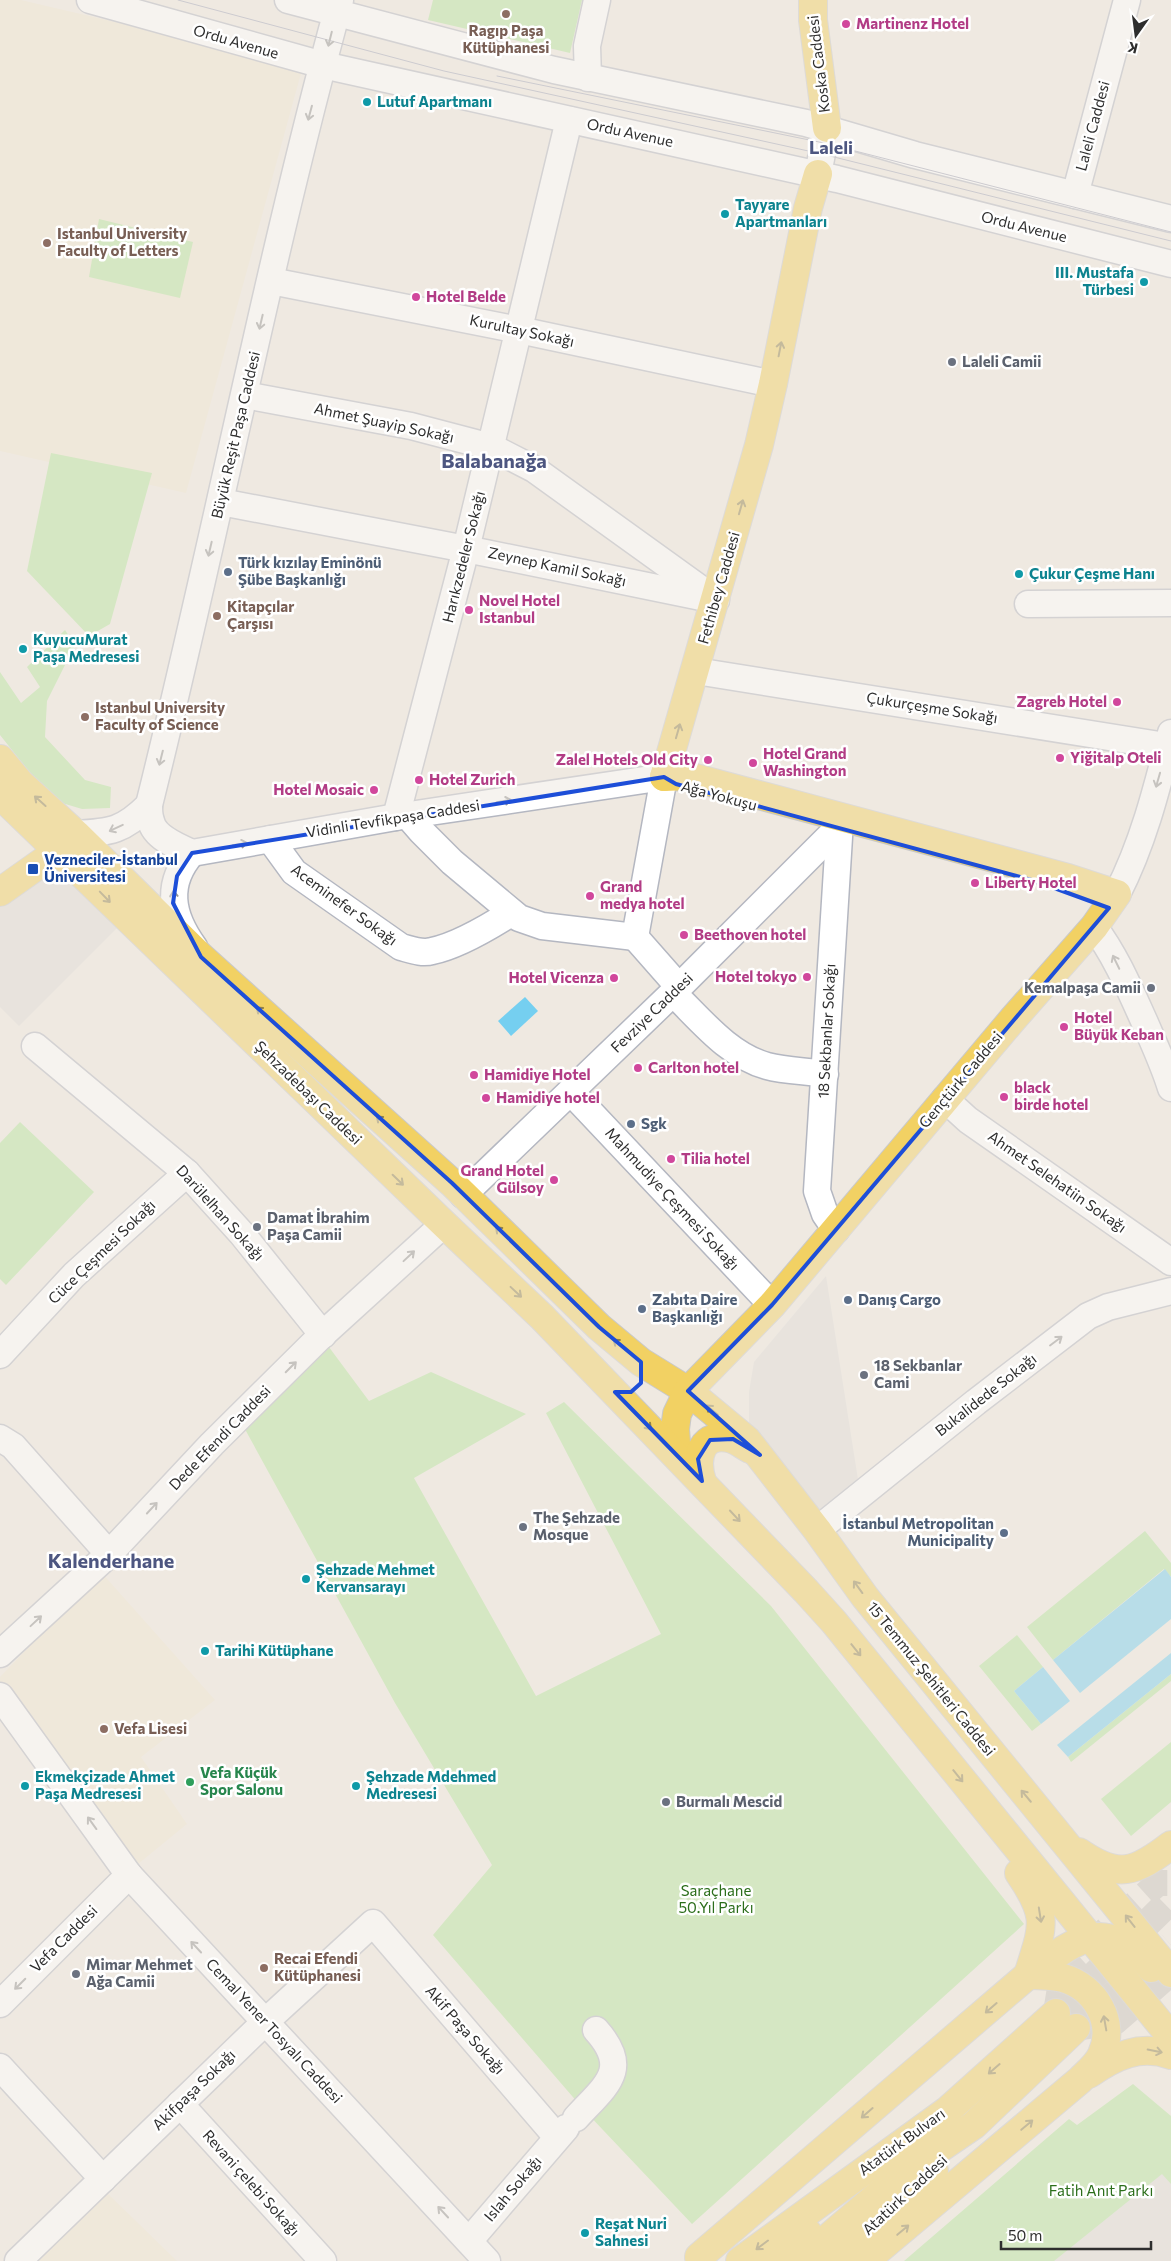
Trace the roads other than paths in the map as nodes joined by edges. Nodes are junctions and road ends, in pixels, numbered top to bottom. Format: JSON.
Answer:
{"nodes":[{"id":1,"x":90,"y":0,"type":"edge"},
{"id":2,"x":288,"y":0,"type":"edge"},
{"id":3,"x":597,"y":0,"type":"edge"},
{"id":4,"x":813,"y":0,"type":"edge"},
{"id":5,"x":1127,"y":0,"type":"edge"},
{"id":6,"x":338,"y":6,"type":"edge"},
{"id":7,"x":323,"y":66,"type":"junction"},
{"id":8,"x":588,"y":78,"type":"junction"},
{"id":9,"x":569,"y":120,"type":"junction"},
{"id":10,"x":827,"y":128,"type":"junction"},
{"id":11,"x":818,"y":174,"type":"junction"},
{"id":12,"x":1075,"y":194,"type":"junction"},
{"id":13,"x":1171,"y":219,"type":"edge"},
{"id":14,"x":1171,"y":264,"type":"edge"},
{"id":15,"x":271,"y":281,"type":"junction"},
{"id":16,"x":519,"y":330,"type":"junction"},
{"id":17,"x":773,"y":384,"type":"junction"},
{"id":18,"x":245,"y":395,"type":"junction"},
{"id":19,"x":491,"y":447,"type":"junction"},
{"id":20,"x":221,"y":502,"type":"junction"},
{"id":21,"x":466,"y":549,"type":"junction"},
{"id":22,"x":716,"y":600,"type":"junction"},
{"id":23,"x":1171,"y":603,"type":"edge"},
{"id":24,"x":1028,"y":604,"type":"dead end"},
{"id":25,"x":696,"y":671,"type":"junction"},
{"id":26,"x":1170,"y":742,"type":"edge"},
{"id":27,"x":0,"y":759,"type":"edge"},
{"id":28,"x":664,"y":777,"type":"junction"},
{"id":29,"x":0,"y":795,"type":"edge"},
{"id":30,"x":149,"y":805,"type":"junction"},
{"id":31,"x":402,"y":816,"type":"junction"},
{"id":32,"x":839,"y":822,"type":"junction"},
{"id":33,"x":270,"y":839,"type":"junction"},
{"id":34,"x":67,"y":842,"type":"junction"},
{"id":35,"x":192,"y":853,"type":"junction"},
{"id":36,"x":0,"y":892,"type":"edge"},
{"id":37,"x":1107,"y":910,"type":"junction"},
{"id":38,"x":511,"y":913,"type":"junction"},
{"id":39,"x":635,"y":937,"type":"junction"},
{"id":40,"x":201,"y":957,"type":"junction"},
{"id":41,"x":676,"y":990,"type":"junction"},
{"id":42,"x":35,"y":1046,"type":"dead end"},
{"id":43,"x":825,"y":1074,"type":"junction"},
{"id":44,"x":1169,"y":1075,"type":"edge"},
{"id":45,"x":571,"y":1092,"type":"junction"},
{"id":46,"x":945,"y":1099,"type":"junction"},
{"id":47,"x":187,"y":1173,"type":"junction"},
{"id":48,"x":463,"y":1195,"type":"junction"},
{"id":49,"x":444,"y":1224,"type":"junction"},
{"id":50,"x":836,"y":1230,"type":"junction"},
{"id":51,"x":1171,"y":1262,"type":"edge"},
{"id":52,"x":1171,"y":1291,"type":"edge"},
{"id":53,"x":772,"y":1305,"type":"junction"},
{"id":54,"x":323,"y":1334,"type":"junction"},
{"id":55,"x":0,"y":1355,"type":"edge"},
{"id":56,"x":641,"y":1362,"type":"junction"},
{"id":57,"x":688,"y":1391,"type":"junction"},
{"id":58,"x":615,"y":1392,"type":"junction"},
{"id":59,"x":0,"y":1438,"type":"edge"},
{"id":60,"x":760,"y":1455,"type":"junction"},
{"id":61,"x":677,"y":1456,"type":"junction"},
{"id":62,"x":702,"y":1481,"type":"junction"},
{"id":63,"x":817,"y":1530,"type":"junction"},
{"id":64,"x":109,"y":1554,"type":"junction"},
{"id":65,"x":0,"y":1654,"type":"edge"},
{"id":66,"x":0,"y":1696,"type":"edge"},
{"id":67,"x":998,"y":1824,"type":"junction"},
{"id":68,"x":1064,"y":1841,"type":"junction"},
{"id":69,"x":1171,"y":1845,"type":"edge"},
{"id":70,"x":129,"y":1875,"type":"junction"},
{"id":71,"x":373,"y":1923,"type":"joint"},
{"id":72,"x":1091,"y":1938,"type":"junction"},
{"id":73,"x":1171,"y":1972,"type":"edge"},
{"id":74,"x":1028,"y":1976,"type":"junction"},
{"id":75,"x":1171,"y":1991,"type":"edge"},
{"id":76,"x":0,"y":2004,"type":"edge"},
{"id":77,"x":265,"y":2022,"type":"junction"},
{"id":78,"x":596,"y":2030,"type":"dead end"},
{"id":79,"x":1171,"y":2036,"type":"edge"},
{"id":80,"x":1171,"y":2055,"type":"edge"},
{"id":81,"x":0,"y":2067,"type":"edge"},
{"id":82,"x":1080,"y":2080,"type":"junction"},
{"id":83,"x":180,"y":2104,"type":"junction"},
{"id":84,"x":948,"y":2110,"type":"junction"},
{"id":85,"x":974,"y":2125,"type":"junction"},
{"id":86,"x":566,"y":2128,"type":"junction"},
{"id":87,"x":103,"y":2179,"type":"junction"},
{"id":88,"x":811,"y":2208,"type":"junction"},
{"id":89,"x":736,"y":2228,"type":"junction"},
{"id":90,"x":469,"y":2241,"type":"junction"},
{"id":91,"x":699,"y":2258,"type":"dead end"},
{"id":92,"x":18,"y":2261,"type":"edge"},
{"id":93,"x":323,"y":2261,"type":"edge"},
{"id":94,"x":487,"y":2261,"type":"edge"},
{"id":95,"x":740,"y":2261,"type":"edge"},
{"id":96,"x":773,"y":2261,"type":"edge"},
{"id":97,"x":801,"y":2261,"type":"edge"},
{"id":98,"x":833,"y":2261,"type":"edge"},
{"id":99,"x":866,"y":2261,"type":"edge"}],
"edges":[{"from":1,"to":7,"type":"street","name":"Ordu Avenue"},
{"from":2,"to":6,"type":"street"},
{"from":3,"to":8,"type":"street"},
{"from":4,"to":10,"type":"main road","name":"Koska Caddesi"},
{"from":5,"to":12,"type":"street","name":"Laleli Caddesi"},
{"from":6,"to":7,"type":"street","name":"Büyük Reşit Paşa Caddesi","one_way":true},
{"from":6,"to":8,"type":"street"},
{"from":7,"to":9,"type":"street","name":"Ordu Avenue"},
{"from":7,"to":15,"type":"street","name":"Büyük Reşit Paşa Caddesi","one_way":true},
{"from":8,"to":10,"type":"street"},
{"from":9,"to":11,"type":"street","name":"Ordu Avenue"},
{"from":9,"to":16,"type":"street","name":"Harıkzedeler Sokağı"},
{"from":10,"to":11,"type":"street"},
{"from":10,"to":12,"type":"street"},
{"from":11,"to":14,"type":"street","name":"Ordu Avenue"},
{"from":17,"to":11,"type":"main road","name":"Fethibey Caddesi","one_way":true},
{"from":12,"to":13,"type":"street"},
{"from":15,"to":16,"type":"street","name":"Kurultay Sokağı"},
{"from":15,"to":18,"type":"street","name":"Büyük Reşit Paşa Caddesi","one_way":true},
{"from":16,"to":17,"type":"street","name":"Kurultay Sokağı"},
{"from":16,"to":19,"type":"street","name":"Harıkzedeler Sokağı"},
{"from":22,"to":17,"type":"main road","name":"Fethibey Caddesi","one_way":true},
{"from":18,"to":19,"type":"street","name":"Ahmet Şuayip Sokağı"},
{"from":18,"to":20,"type":"street","name":"Büyük Reşit Paşa Caddesi"},
{"from":19,"to":21,"type":"street","name":"Harıkzedeler Sokağı"},
{"from":19,"to":22,"type":"street","name":"Ahmet Şuayip Sokağı"},
{"from":20,"to":21,"type":"street","name":"Zeynep Kamil Sokağı"},
{"from":20,"to":30,"type":"street","name":"Büyük Reşit Paşa Caddesi","one_way":true},
{"from":21,"to":22,"type":"street","name":"Zeynep Kamil Sokağı"},
{"from":21,"to":31,"type":"street","name":"Harıkzedeler Sokağı"},
{"from":22,"to":25,"type":"main road","name":"Fethibey Caddesi"},
{"from":23,"to":24,"type":"street"},
{"from":25,"to":26,"type":"street","name":"Çukurçeşme Sokağı"},
{"from":28,"to":25,"type":"main road","name":"Fethibey Caddesi","one_way":true},
{"from":26,"to":37,"type":"street","name":"Gençtürk Caddesi","one_way":true},
{"from":34,"to":27,"type":"main road","one_way":true},
{"from":31,"to":28,"type":"street","name":"Vidinli Tevfikpaşa Caddesi","one_way":true},
{"from":28,"to":32,"type":"main road","name":"Ağa Yokuşu"},
{"from":28,"to":39,"type":"street","name":"Fethibey Caddesi"},
{"from":29,"to":34,"type":"main road","name":"Şehzadebaşı Caddesi"},
{"from":30,"to":34,"type":"street","one_way":true},
{"from":30,"to":35,"type":"street"},
{"from":31,"to":33,"type":"street","name":"Vidinli Tevfikpaşa Caddesi"},
{"from":31,"to":38,"type":"street"},
{"from":32,"to":37,"type":"main road","name":"Ağa Yokuşu"},
{"from":32,"to":41,"type":"street","name":"Fevziye Caddesi"},
{"from":32,"to":43,"type":"street","name":"18 Sekbanlar Sokağı"},
{"from":35,"to":33,"type":"street","name":"Vidinli Tevfikpaşa Caddesi","one_way":true},
{"from":33,"to":38,"type":"street","name":"Aceminefer Sokağı"},
{"from":34,"to":36,"type":"main road"},
{"from":34,"to":40,"type":"main road","name":"Şehzadebaşı Caddesi"},
{"from":34,"to":49,"type":"main road","name":"Şehzadebaşı Caddesi","one_way":true},
{"from":40,"to":35,"type":"street","one_way":true},
{"from":44,"to":37,"type":"street","one_way":true},
{"from":37,"to":46,"type":"main road","name":"Gençtürk Caddesi"},
{"from":38,"to":39,"type":"street"},
{"from":39,"to":41,"type":"street"},
{"from":48,"to":40,"type":"main road","name":"Şehzadebaşı Caddesi","one_way":true},
{"from":41,"to":43,"type":"street"},
{"from":41,"to":45,"type":"street","name":"Fevziye Caddesi"},
{"from":42,"to":47,"type":"street","name":"Darülelhan Sokağı"},
{"from":43,"to":50,"type":"street","name":"18 Sekbanlar Sokağı"},
{"from":45,"to":48,"type":"street","name":"Fevziye Caddesi"},
{"from":45,"to":53,"type":"street","name":"Mahmudiye Çeşmesi Sokağı"},
{"from":46,"to":50,"type":"main road","name":"Gençtürk Caddesi"},
{"from":46,"to":51,"type":"street","name":"Ahmet Selehatiin Sokağı"},
{"from":47,"to":54,"type":"street","name":"Darülelhan Sokağı"},
{"from":47,"to":55,"type":"street","name":"Cüce Çeşmesi Sokağı"},
{"from":56,"to":48,"type":"main road","name":"Şehzadebaşı Caddesi","one_way":true},
{"from":54,"to":49,"type":"street","name":"Dede Efendi Caddesi","one_way":true},
{"from":49,"to":58,"type":"main road","name":"Şehzadebaşı Caddesi","one_way":true},
{"from":50,"to":53,"type":"main road","name":"Gençtürk Caddesi"},
{"from":63,"to":52,"type":"street","name":"Bukalidede Sokağı","one_way":true},
{"from":53,"to":57,"type":"main road","name":"Gençtürk Caddesi"},
{"from":64,"to":54,"type":"street","name":"Dede Efendi Caddesi","one_way":true},
{"from":56,"to":57,"type":"main road","name":"Şehzadebaşı Caddesi"},
{"from":56,"to":58,"type":"main road"},
{"from":60,"to":57,"type":"main road","name":"15 Temmuz Şehitleri Caddesi","one_way":true},
{"from":57,"to":61,"type":"main road","name":"Gençtürk Caddesi"},
{"from":58,"to":61,"type":"main road","name":"Şehzadebaşı Caddesi","one_way":true},
{"from":59,"to":64,"type":"street"},
{"from":60,"to":62,"type":"main road"},
{"from":60,"to":63,"type":"main road","name":"15 Temmuz Şehitleri Caddesi"},
{"from":61,"to":62,"type":"main road","name":"Şehzadebaşı Caddesi"},
{"from":62,"to":67,"type":"main road","one_way":true},
{"from":68,"to":63,"type":"main road","name":"15 Temmuz Şehitleri Caddesi","one_way":true},
{"from":65,"to":64,"type":"street","name":"Dede Efendi Caddesi","one_way":true},
{"from":70,"to":66,"type":"street","name":"Cemal Yener Tosyalı Caddesi","one_way":true},
{"from":67,"to":72,"type":"main road"},
{"from":67,"to":74,"type":"main road","one_way":true},
{"from":68,"to":69,"type":"main road"},
{"from":73,"to":68,"type":"main road","name":"15 Temmuz Şehitleri Caddesi","one_way":true},
{"from":70,"to":76,"type":"street","name":"Vefa Caddesi","one_way":true},
{"from":77,"to":70,"type":"street","name":"Cemal Yener Tosyalı Caddesi","one_way":true},
{"from":71,"to":77,"type":"street","name":"Akifpaşa Sokağı"},
{"from":71,"to":86,"type":"street","name":"Akif Paşa Sokağı"},
{"from":72,"to":74,"type":"main road"},
{"from":72,"to":75,"type":"main road"},
{"from":72,"to":79,"type":"main road"},
{"from":82,"to":74,"type":"main road","one_way":true},
{"from":74,"to":89,"type":"main road","one_way":true},
{"from":77,"to":83,"type":"street","name":"Akifpaşa Sokağı"},
{"from":90,"to":77,"type":"street","name":"Cemal Yener Tosyalı Caddesi","one_way":true},
{"from":78,"to":86,"type":"street","name":"Islah Sokağı"},
{"from":82,"to":80,"type":"main road","one_way":true},
{"from":81,"to":87,"type":"street"},
{"from":99,"to":82,"type":"main road","one_way":true},
{"from":83,"to":87,"type":"street","name":"Akifpaşa Sokağı"},
{"from":83,"to":93,"type":"street","name":"Revani çelebi Sokağı"},
{"from":85,"to":84,"type":"main road","name":"Atatürk Bulvarı","one_way":true},
{"from":84,"to":88,"type":"main road","name":"Atatürk Bulvarı"},
{"from":84,"to":96,"type":"main road"},
{"from":85,"to":97,"type":"main road","name":"Atatürk Bulvarı"},
{"from":85,"to":98,"type":"main road","name":"Atatürk Caddesi"},
{"from":86,"to":90,"type":"street","name":"Islah Sokağı"},
{"from":87,"to":92,"type":"street","name":"Akifpaşa Sokağı"},
{"from":88,"to":89,"type":"main road"},
{"from":88,"to":95,"type":"main road","name":"Atatürk Bulvarı","one_way":true},
{"from":89,"to":91,"type":"main road"},
{"from":90,"to":94,"type":"street","name":"Cemal Yener Tosyalı Caddesi"}]}
